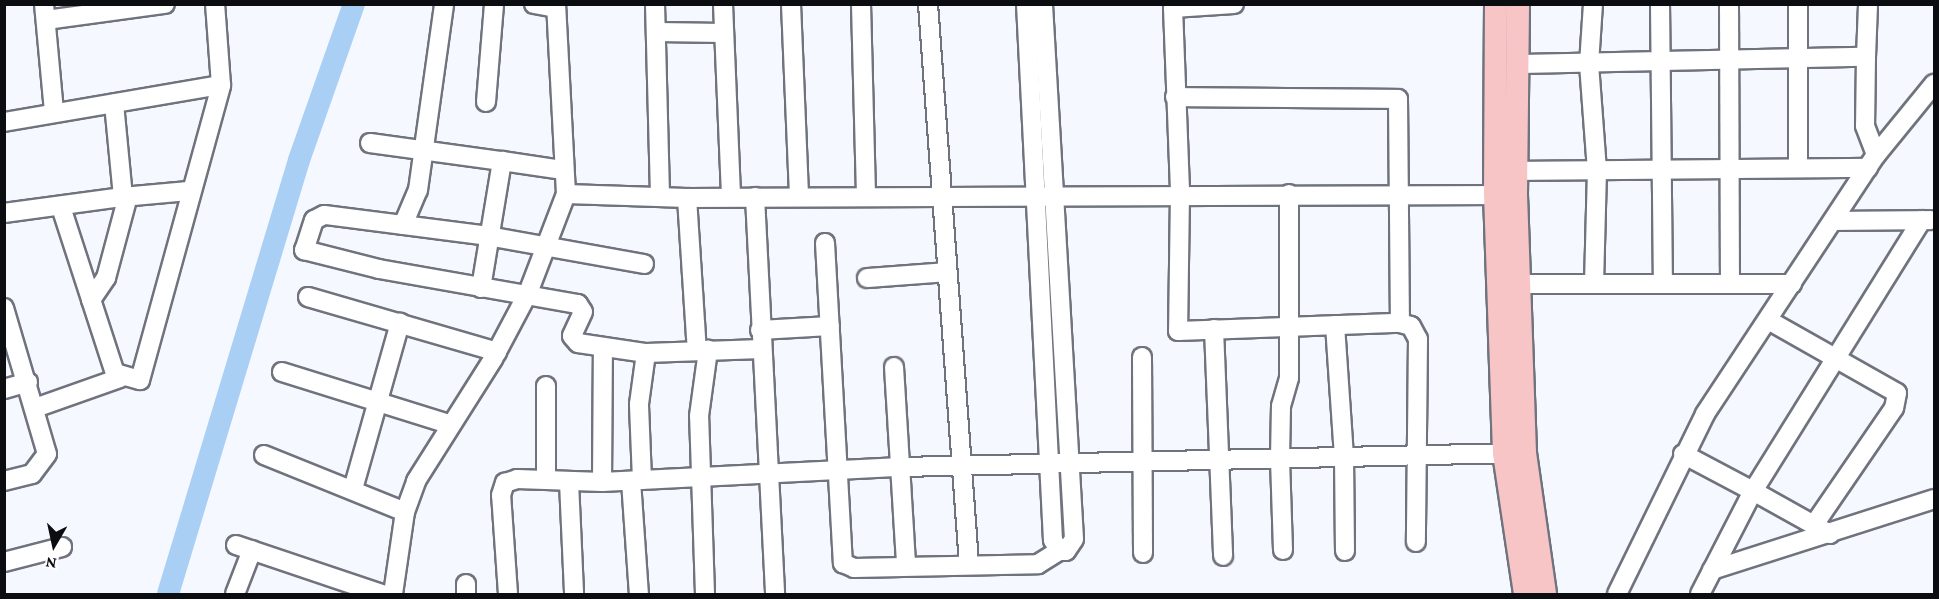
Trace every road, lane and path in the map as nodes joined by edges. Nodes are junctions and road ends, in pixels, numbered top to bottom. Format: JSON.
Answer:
{"nodes":[{"id":1,"x":165,"y":4,"type":"edge"},
{"id":2,"x":215,"y":4,"type":"edge"},
{"id":3,"x":444,"y":4,"type":"edge"},
{"id":4,"x":494,"y":4,"type":"edge"},
{"id":5,"x":534,"y":4,"type":"edge"},
{"id":6,"x":655,"y":4,"type":"edge"},
{"id":7,"x":723,"y":4,"type":"edge"},
{"id":8,"x":791,"y":4,"type":"edge"},
{"id":9,"x":861,"y":4,"type":"edge"},
{"id":10,"x":928,"y":4,"type":"edge"},
{"id":11,"x":1026,"y":4,"type":"edge"},
{"id":12,"x":1043,"y":4,"type":"edge"},
{"id":13,"x":1234,"y":4,"type":"edge"},
{"id":14,"x":1496,"y":4,"type":"edge"},
{"id":15,"x":1518,"y":4,"type":"edge"},
{"id":16,"x":1593,"y":4,"type":"edge"},
{"id":17,"x":1660,"y":4,"type":"edge"},
{"id":18,"x":1729,"y":4,"type":"edge"},
{"id":19,"x":1798,"y":4,"type":"edge"},
{"id":20,"x":1868,"y":4,"type":"edge"},
{"id":21,"x":556,"y":6,"type":"edge"},
{"id":22,"x":1173,"y":6,"type":"edge"},
{"id":23,"x":131,"y":7,"type":"edge"},
{"id":24,"x":45,"y":12,"type":"edge"},
{"id":25,"x":657,"y":32,"type":"junction"},
{"id":26,"x":724,"y":33,"type":"junction"},
{"id":27,"x":1866,"y":57,"type":"junction"},
{"id":28,"x":1797,"y":58,"type":"junction"},
{"id":29,"x":1728,"y":61,"type":"junction"},
{"id":30,"x":1661,"y":63,"type":"junction"},
{"id":31,"x":1518,"y":64,"type":"junction"},
{"id":32,"x":1589,"y":64,"type":"junction"},
{"id":33,"x":221,"y":84,"type":"junction"},
{"id":34,"x":1935,"y":84,"type":"edge"},
{"id":35,"x":1175,"y":97,"type":"junction"},
{"id":36,"x":486,"y":102,"type":"dead end"},
{"id":37,"x":114,"y":103,"type":"junction"},
{"id":38,"x":54,"y":112,"type":"junction"},
{"id":39,"x":4,"y":122,"type":"edge"},
{"id":40,"x":370,"y":143,"type":"dead end"},
{"id":41,"x":425,"y":150,"type":"junction"},
{"id":42,"x":502,"y":161,"type":"junction"},
{"id":43,"x":1872,"y":161,"type":"junction"},
{"id":44,"x":1798,"y":167,"type":"junction"},
{"id":45,"x":1730,"y":168,"type":"junction"},
{"id":46,"x":1663,"y":169,"type":"junction"},
{"id":47,"x":563,"y":170,"type":"junction"},
{"id":48,"x":1597,"y":170,"type":"junction"},
{"id":49,"x":1517,"y":171,"type":"junction"},
{"id":50,"x":188,"y":191,"type":"junction"},
{"id":51,"x":1399,"y":192,"type":"junction"},
{"id":52,"x":1180,"y":193,"type":"junction"},
{"id":53,"x":566,"y":194,"type":"junction"},
{"id":54,"x":866,"y":194,"type":"junction"},
{"id":55,"x":1043,"y":194,"type":"junction"},
{"id":56,"x":799,"y":195,"type":"junction"},
{"id":57,"x":940,"y":195,"type":"junction"},
{"id":58,"x":1289,"y":195,"type":"junction"},
{"id":59,"x":1505,"y":195,"type":"junction"},
{"id":60,"x":125,"y":196,"type":"junction"},
{"id":61,"x":731,"y":196,"type":"junction"},
{"id":62,"x":660,"y":197,"type":"junction"},
{"id":63,"x":755,"y":197,"type":"junction"},
{"id":64,"x":687,"y":198,"type":"junction"},
{"id":65,"x":62,"y":207,"type":"junction"},
{"id":66,"x":4,"y":213,"type":"edge"},
{"id":67,"x":1928,"y":220,"type":"edge"},
{"id":68,"x":1836,"y":221,"type":"junction"},
{"id":69,"x":403,"y":225,"type":"junction"},
{"id":70,"x":489,"y":236,"type":"junction"},
{"id":71,"x":825,"y":243,"type":"dead end"},
{"id":72,"x":549,"y":245,"type":"junction"},
{"id":73,"x":644,"y":264,"type":"dead end"},
{"id":74,"x":946,"y":272,"type":"junction"},
{"id":75,"x":867,"y":278,"type":"dead end"},
{"id":76,"x":1730,"y":281,"type":"junction"},
{"id":77,"x":1663,"y":282,"type":"junction"},
{"id":78,"x":1519,"y":284,"type":"junction"},
{"id":79,"x":1594,"y":284,"type":"junction"},
{"id":80,"x":1792,"y":284,"type":"junction"},
{"id":81,"x":481,"y":288,"type":"junction"},
{"id":82,"x":528,"y":293,"type":"junction"},
{"id":83,"x":308,"y":297,"type":"dead end"},
{"id":84,"x":92,"y":300,"type":"junction"},
{"id":85,"x":4,"y":308,"type":"edge"},
{"id":86,"x":1768,"y":320,"type":"junction"},
{"id":87,"x":400,"y":323,"type":"junction"},
{"id":88,"x":1400,"y":323,"type":"junction"},
{"id":89,"x":1335,"y":325,"type":"junction"},
{"id":90,"x":1288,"y":326,"type":"junction"},
{"id":91,"x":830,"y":327,"type":"junction"},
{"id":92,"x":1214,"y":329,"type":"junction"},
{"id":93,"x":760,"y":330,"type":"junction"},
{"id":94,"x":603,"y":348,"type":"junction"},
{"id":95,"x":762,"y":349,"type":"junction"},
{"id":96,"x":702,"y":351,"type":"junction"},
{"id":97,"x":497,"y":352,"type":"junction"},
{"id":98,"x":646,"y":354,"type":"junction"},
{"id":99,"x":1142,"y":357,"type":"dead end"},
{"id":100,"x":1834,"y":361,"type":"junction"},
{"id":101,"x":894,"y":367,"type":"dead end"},
{"id":102,"x":282,"y":372,"type":"dead end"},
{"id":103,"x":120,"y":378,"type":"junction"},
{"id":104,"x":28,"y":382,"type":"junction"},
{"id":105,"x":546,"y":386,"type":"dead end"},
{"id":106,"x":4,"y":389,"type":"edge"},
{"id":107,"x":378,"y":401,"type":"junction"},
{"id":108,"x":35,"y":408,"type":"junction"},
{"id":109,"x":449,"y":424,"type":"junction"},
{"id":110,"x":1418,"y":452,"type":"junction"},
{"id":111,"x":1514,"y":453,"type":"junction"},
{"id":112,"x":1683,"y":454,"type":"junction"},
{"id":113,"x":264,"y":455,"type":"dead end"},
{"id":114,"x":1344,"y":456,"type":"junction"},
{"id":115,"x":1280,"y":458,"type":"junction"},
{"id":116,"x":1218,"y":459,"type":"junction"},
{"id":117,"x":1143,"y":460,"type":"junction"},
{"id":118,"x":1069,"y":463,"type":"junction"},
{"id":119,"x":1048,"y":464,"type":"junction"},
{"id":120,"x":962,"y":466,"type":"junction"},
{"id":121,"x":901,"y":467,"type":"junction"},
{"id":122,"x":838,"y":471,"type":"junction"},
{"id":123,"x":767,"y":475,"type":"junction"},
{"id":124,"x":700,"y":476,"type":"junction"},
{"id":125,"x":546,"y":479,"type":"junction"},
{"id":126,"x":636,"y":480,"type":"junction"},
{"id":127,"x":4,"y":481,"type":"edge"},
{"id":128,"x":569,"y":482,"type":"junction"},
{"id":129,"x":602,"y":482,"type":"junction"},
{"id":130,"x":353,"y":489,"type":"junction"},
{"id":131,"x":1753,"y":491,"type":"junction"},
{"id":132,"x":1935,"y":499,"type":"edge"},
{"id":133,"x":405,"y":512,"type":"junction"},
{"id":134,"x":1822,"y":530,"type":"junction"},
{"id":135,"x":1416,"y":542,"type":"dead end"},
{"id":136,"x":62,"y":547,"type":"dead end"},
{"id":137,"x":1283,"y":550,"type":"dead end"},
{"id":138,"x":1059,"y":551,"type":"junction"},
{"id":139,"x":1143,"y":552,"type":"dead end"},
{"id":140,"x":1345,"y":552,"type":"dead end"},
{"id":141,"x":1223,"y":556,"type":"dead end"},
{"id":142,"x":4,"y":562,"type":"edge"},
{"id":143,"x":969,"y":563,"type":"junction"},
{"id":144,"x":906,"y":565,"type":"junction"},
{"id":145,"x":1712,"y":570,"type":"junction"},
{"id":146,"x":236,"y":594,"type":"edge"},
{"id":147,"x":382,"y":594,"type":"edge"},
{"id":148,"x":393,"y":594,"type":"edge"},
{"id":149,"x":508,"y":594,"type":"edge"},
{"id":150,"x":574,"y":594,"type":"edge"},
{"id":151,"x":639,"y":594,"type":"edge"},
{"id":152,"x":705,"y":594,"type":"edge"},
{"id":153,"x":775,"y":594,"type":"edge"},
{"id":154,"x":1525,"y":594,"type":"edge"},
{"id":155,"x":1545,"y":594,"type":"edge"},
{"id":156,"x":1617,"y":594,"type":"edge"},
{"id":157,"x":1700,"y":594,"type":"edge"}],
"edges":[{"from":1,"to":23,"type":"street"},
{"from":2,"to":33,"type":"street"},
{"from":3,"to":41,"type":"street"},
{"from":4,"to":36,"type":"street"},
{"from":5,"to":21,"type":"street"},
{"from":6,"to":25,"type":"street"},
{"from":7,"to":26,"type":"street"},
{"from":8,"to":56,"type":"street"},
{"from":9,"to":54,"type":"street"},
{"from":10,"to":57,"type":"street"},
{"from":11,"to":55,"type":"street"},
{"from":12,"to":55,"type":"street"},
{"from":13,"to":22,"type":"street"},
{"from":14,"to":59,"type":"main road"},
{"from":15,"to":31,"type":"main road"},
{"from":16,"to":32,"type":"street"},
{"from":17,"to":30,"type":"street"},
{"from":18,"to":29,"type":"street"},
{"from":19,"to":28,"type":"street"},
{"from":20,"to":27,"type":"street"},
{"from":21,"to":47,"type":"street"},
{"from":22,"to":35,"type":"street"},
{"from":23,"to":24,"type":"street"},
{"from":24,"to":38,"type":"street"},
{"from":25,"to":26,"type":"street"},
{"from":25,"to":62,"type":"street"},
{"from":26,"to":61,"type":"street"},
{"from":27,"to":28,"type":"street"},
{"from":27,"to":43,"type":"street"},
{"from":28,"to":29,"type":"street"},
{"from":28,"to":44,"type":"street"},
{"from":29,"to":30,"type":"street"},
{"from":29,"to":45,"type":"street"},
{"from":30,"to":32,"type":"street"},
{"from":30,"to":46,"type":"street"},
{"from":31,"to":32,"type":"street"},
{"from":31,"to":49,"type":"main road"},
{"from":32,"to":48,"type":"street"},
{"from":33,"to":37,"type":"street"},
{"from":33,"to":50,"type":"street"},
{"from":34,"to":43,"type":"street"},
{"from":35,"to":51,"type":"street"},
{"from":35,"to":52,"type":"street"},
{"from":37,"to":38,"type":"street"},
{"from":37,"to":60,"type":"street"},
{"from":38,"to":39,"type":"street"},
{"from":40,"to":41,"type":"street"},
{"from":41,"to":42,"type":"street"},
{"from":41,"to":69,"type":"street"},
{"from":42,"to":47,"type":"street"},
{"from":42,"to":70,"type":"street"},
{"from":43,"to":44,"type":"street"},
{"from":43,"to":68,"type":"street"},
{"from":44,"to":45,"type":"street"},
{"from":45,"to":46,"type":"street"},
{"from":45,"to":76,"type":"street"},
{"from":46,"to":48,"type":"street"},
{"from":46,"to":77,"type":"street"},
{"from":47,"to":53,"type":"street"},
{"from":48,"to":49,"type":"street"},
{"from":48,"to":79,"type":"street"},
{"from":49,"to":59,"type":"main road"},
{"from":50,"to":60,"type":"street"},
{"from":50,"to":103,"type":"street"},
{"from":51,"to":58,"type":"street"},
{"from":51,"to":59,"type":"street"},
{"from":51,"to":88,"type":"street"},
{"from":52,"to":55,"type":"street"},
{"from":52,"to":58,"type":"street"},
{"from":52,"to":92,"type":"street"},
{"from":53,"to":62,"type":"street"},
{"from":53,"to":72,"type":"street"},
{"from":54,"to":56,"type":"street"},
{"from":54,"to":57,"type":"street"},
{"from":55,"to":57,"type":"street"},
{"from":55,"to":118,"type":"street"},
{"from":55,"to":119,"type":"street"},
{"from":56,"to":63,"type":"street"},
{"from":57,"to":74,"type":"street"},
{"from":58,"to":90,"type":"street"},
{"from":59,"to":78,"type":"main road"},
{"from":59,"to":111,"type":"main road"},
{"from":60,"to":65,"type":"street"},
{"from":60,"to":84,"type":"street"},
{"from":61,"to":63,"type":"street"},
{"from":61,"to":64,"type":"street"},
{"from":62,"to":64,"type":"street"},
{"from":63,"to":93,"type":"street"},
{"from":64,"to":96,"type":"street"},
{"from":65,"to":66,"type":"street"},
{"from":65,"to":84,"type":"street"},
{"from":67,"to":68,"type":"street"},
{"from":67,"to":100,"type":"street"},
{"from":68,"to":80,"type":"street"},
{"from":69,"to":70,"type":"street"},
{"from":69,"to":81,"type":"street"},
{"from":70,"to":72,"type":"street"},
{"from":70,"to":81,"type":"street"},
{"from":71,"to":91,"type":"street"},
{"from":72,"to":73,"type":"street"},
{"from":72,"to":82,"type":"street"},
{"from":74,"to":75,"type":"street"},
{"from":74,"to":120,"type":"street"},
{"from":76,"to":77,"type":"street"},
{"from":76,"to":80,"type":"street"},
{"from":77,"to":79,"type":"street"},
{"from":78,"to":79,"type":"street"},
{"from":78,"to":111,"type":"main road"},
{"from":80,"to":86,"type":"street"},
{"from":81,"to":82,"type":"street"},
{"from":82,"to":94,"type":"street"},
{"from":82,"to":97,"type":"street"},
{"from":83,"to":87,"type":"street"},
{"from":84,"to":103,"type":"street"},
{"from":85,"to":104,"type":"street"},
{"from":86,"to":100,"type":"street"},
{"from":86,"to":112,"type":"street"},
{"from":87,"to":97,"type":"street"},
{"from":87,"to":107,"type":"street"},
{"from":88,"to":89,"type":"street"},
{"from":88,"to":110,"type":"street"},
{"from":89,"to":90,"type":"street"},
{"from":89,"to":114,"type":"street"},
{"from":90,"to":92,"type":"street"},
{"from":90,"to":115,"type":"street"},
{"from":91,"to":93,"type":"street"},
{"from":91,"to":122,"type":"street"},
{"from":92,"to":116,"type":"street"},
{"from":93,"to":95,"type":"street"},
{"from":94,"to":98,"type":"street"},
{"from":94,"to":129,"type":"street"},
{"from":95,"to":96,"type":"street"},
{"from":95,"to":123,"type":"street"},
{"from":96,"to":98,"type":"street"},
{"from":96,"to":124,"type":"street"},
{"from":97,"to":109,"type":"street"},
{"from":98,"to":126,"type":"street"},
{"from":99,"to":117,"type":"street"},
{"from":100,"to":131,"type":"street"},
{"from":100,"to":134,"type":"street"},
{"from":101,"to":121,"type":"street"},
{"from":102,"to":107,"type":"street"},
{"from":103,"to":108,"type":"street"},
{"from":104,"to":106,"type":"street"},
{"from":104,"to":108,"type":"street"},
{"from":105,"to":125,"type":"street"},
{"from":107,"to":109,"type":"street"},
{"from":107,"to":130,"type":"street"},
{"from":108,"to":127,"type":"street"},
{"from":109,"to":133,"type":"street"},
{"from":110,"to":111,"type":"street"},
{"from":110,"to":114,"type":"street"},
{"from":110,"to":135,"type":"street"},
{"from":111,"to":154,"type":"main road"},
{"from":111,"to":155,"type":"main road"},
{"from":112,"to":131,"type":"street"},
{"from":112,"to":156,"type":"street"},
{"from":113,"to":130,"type":"street"},
{"from":114,"to":115,"type":"street"},
{"from":114,"to":140,"type":"street"},
{"from":115,"to":116,"type":"street"},
{"from":115,"to":137,"type":"street"},
{"from":116,"to":117,"type":"street"},
{"from":116,"to":141,"type":"street"},
{"from":117,"to":118,"type":"street"},
{"from":117,"to":139,"type":"street"},
{"from":118,"to":119,"type":"street"},
{"from":118,"to":138,"type":"street"},
{"from":119,"to":120,"type":"street"},
{"from":119,"to":138,"type":"street"},
{"from":120,"to":121,"type":"street"},
{"from":120,"to":143,"type":"street"},
{"from":121,"to":122,"type":"street"},
{"from":121,"to":144,"type":"street"},
{"from":122,"to":123,"type":"street"},
{"from":122,"to":144,"type":"street"},
{"from":123,"to":124,"type":"street"},
{"from":123,"to":153,"type":"street"},
{"from":124,"to":126,"type":"street"},
{"from":124,"to":152,"type":"street"},
{"from":125,"to":128,"type":"street"},
{"from":125,"to":149,"type":"street"},
{"from":126,"to":129,"type":"street"},
{"from":126,"to":151,"type":"street"},
{"from":128,"to":129,"type":"street"},
{"from":128,"to":150,"type":"street"},
{"from":130,"to":133,"type":"street"},
{"from":131,"to":134,"type":"street"},
{"from":131,"to":145,"type":"street"},
{"from":132,"to":134,"type":"street"},
{"from":133,"to":148,"type":"street"},
{"from":134,"to":145,"type":"street"},
{"from":136,"to":142,"type":"street"},
{"from":138,"to":143,"type":"street"},
{"from":143,"to":144,"type":"street"},
{"from":145,"to":157,"type":"street"},
{"from":146,"to":147,"type":"street"}]}
